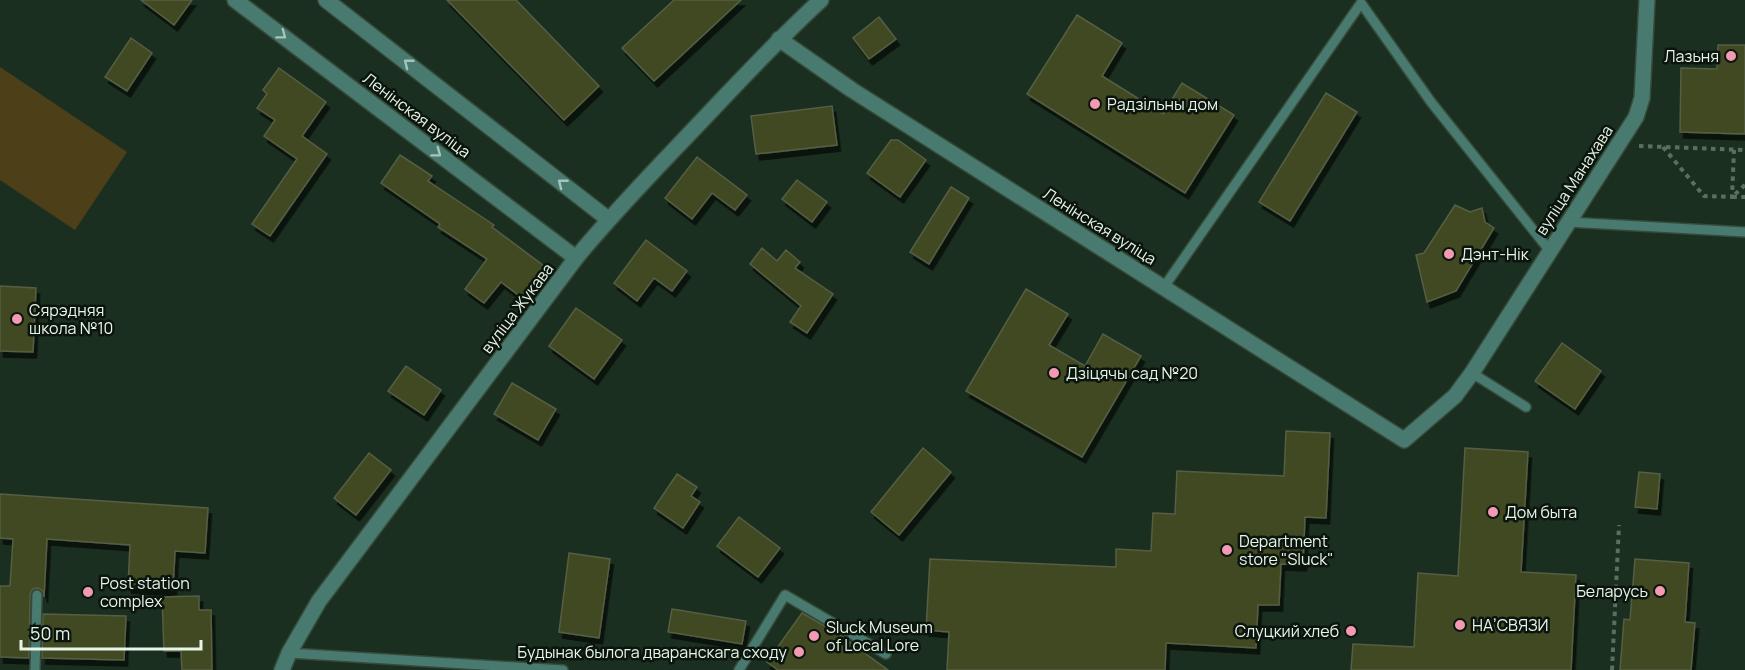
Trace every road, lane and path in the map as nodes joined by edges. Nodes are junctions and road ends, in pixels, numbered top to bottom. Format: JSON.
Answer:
{"nodes":[{"id":1,"x":235,"y":0,"type":"edge"},
{"id":2,"x":326,"y":0,"type":"edge"},
{"id":3,"x":821,"y":0,"type":"edge"},
{"id":4,"x":1647,"y":0,"type":"edge"},
{"id":5,"x":779,"y":39,"type":"junction"},
{"id":6,"x":1621,"y":140,"type":"junction"},
{"id":7,"x":1664,"y":147,"type":"junction"},
{"id":8,"x":1734,"y":150,"type":"junction"},
{"id":9,"x":1745,"y":150,"type":"edge"},
{"id":10,"x":1745,"y":185,"type":"edge"},
{"id":11,"x":1732,"y":197,"type":"junction"},
{"id":12,"x":1745,"y":197,"type":"edge"},
{"id":13,"x":608,"y":219,"type":"junction"},
{"id":14,"x":1568,"y":222,"type":"junction"},
{"id":15,"x":1745,"y":232,"type":"edge"},
{"id":16,"x":1550,"y":250,"type":"junction"},
{"id":17,"x":576,"y":258,"type":"junction"},
{"id":18,"x":1164,"y":288,"type":"junction"},
{"id":19,"x":1472,"y":373,"type":"junction"},
{"id":20,"x":1526,"y":407,"type":"dead end"},
{"id":21,"x":1404,"y":440,"type":"joint"},
{"id":22,"x":1619,"y":525,"type":"dead end"},
{"id":23,"x":36,"y":595,"type":"dead end"},
{"id":24,"x":289,"y":653,"type":"junction"},
{"id":25,"x":886,"y":654,"type":"dead end"},
{"id":26,"x":35,"y":670,"type":"edge"},
{"id":27,"x":282,"y":670,"type":"edge"},
{"id":28,"x":563,"y":670,"type":"edge"},
{"id":29,"x":739,"y":670,"type":"edge"},
{"id":30,"x":1612,"y":670,"type":"edge"}],
"edges":[{"from":1,"to":17,"type":"street","name":"Ленінская вуліца","one_way":true},
{"from":13,"to":2,"type":"street","name":"Ленінская вуліца","one_way":true},
{"from":3,"to":5,"type":"street","name":"вуліца Жукава"},
{"from":4,"to":6,"type":"street","name":"вуліца Манахава"},
{"from":5,"to":13,"type":"street","name":"вуліца Жукава"},
{"from":5,"to":18,"type":"street","name":"Ленінская вуліца"},
{"from":6,"to":7,"type":"path"},
{"from":6,"to":14,"type":"street","name":"вуліца Манахава"},
{"from":7,"to":8,"type":"path"},
{"from":7,"to":11,"type":"path"},
{"from":8,"to":9,"type":"path"},
{"from":8,"to":11,"type":"path"},
{"from":10,"to":11,"type":"path"},
{"from":11,"to":12,"type":"path"},
{"from":13,"to":17,"type":"street","name":"вуліца Жукава"},
{"from":14,"to":15,"type":"lane"},
{"from":14,"to":16,"type":"street","name":"вуліца Манахава"},
{"from":16,"to":18,"type":"lane"},
{"from":16,"to":19,"type":"street","name":"вуліца Манахава"},
{"from":17,"to":24,"type":"street","name":"вуліца Жукава"},
{"from":18,"to":21,"type":"street","name":"Ленінская вуліца"},
{"from":19,"to":20,"type":"lane"},
{"from":19,"to":21,"type":"street","name":"вуліца Манахава"},
{"from":22,"to":30,"type":"path"},
{"from":23,"to":26,"type":"lane"},
{"from":24,"to":27,"type":"street","name":"вуліца Жукава"},
{"from":24,"to":28,"type":"lane"},
{"from":25,"to":29,"type":"lane"}]}
